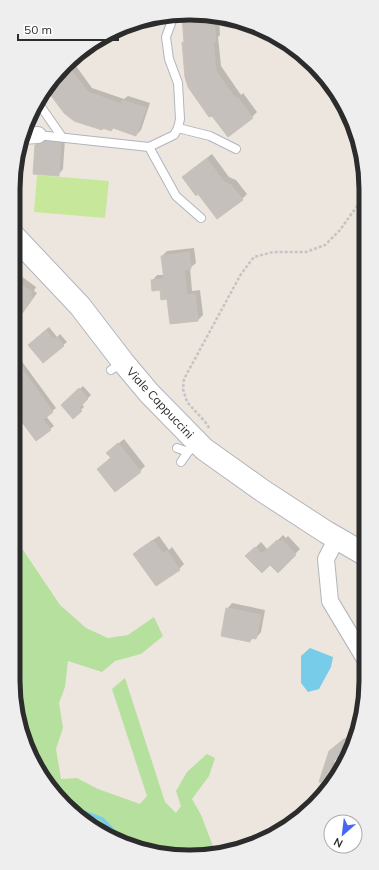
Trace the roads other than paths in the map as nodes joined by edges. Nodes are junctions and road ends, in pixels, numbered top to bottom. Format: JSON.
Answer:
{"nodes":[{"id":1,"x":172,"y":21,"type":"edge"},
{"id":2,"x":41,"y":108,"type":"edge"},
{"id":3,"x":178,"y":128,"type":"junction"},
{"id":4,"x":38,"y":135,"type":"joint"},
{"id":5,"x":29,"y":136,"type":"edge"},
{"id":6,"x":62,"y":138,"type":"junction"},
{"id":7,"x":149,"y":147,"type":"junction"},
{"id":8,"x":236,"y":149,"type":"dead end"},
{"id":9,"x":201,"y":218,"type":"dead end"},
{"id":10,"x":20,"y":242,"type":"edge"},
{"id":11,"x":191,"y":448,"type":"junction"},
{"id":12,"x":181,"y":462,"type":"dead end"},
{"id":13,"x":337,"y":538,"type":"junction"},
{"id":14,"x":359,"y":551,"type":"edge"},
{"id":15,"x":359,"y":649,"type":"edge"}],
"edges":[{"from":1,"to":3,"type":"lane"},
{"from":2,"to":6,"type":"lane"},
{"from":3,"to":7,"type":"lane"},
{"from":3,"to":8,"type":"lane"},
{"from":4,"to":5,"type":"street"},
{"from":4,"to":6,"type":"lane"},
{"from":6,"to":7,"type":"lane"},
{"from":7,"to":9,"type":"lane"},
{"from":10,"to":11,"type":"main road","name":"Viale Cappuccini"},
{"from":11,"to":12,"type":"lane"},
{"from":11,"to":13,"type":"main road","name":"Viale Cappuccini"},
{"from":13,"to":14,"type":"main road","name":"Viale Cappuccini"},
{"from":13,"to":15,"type":"street"}]}
